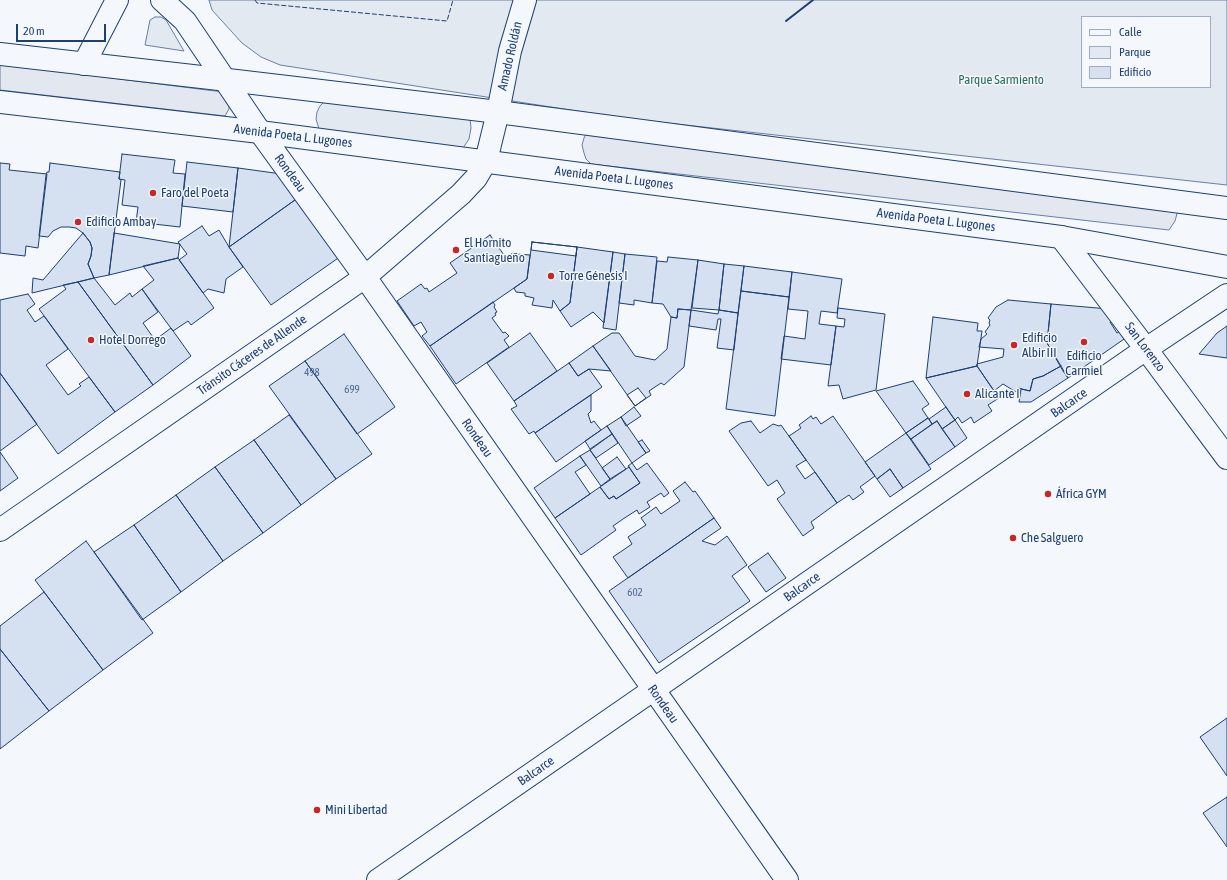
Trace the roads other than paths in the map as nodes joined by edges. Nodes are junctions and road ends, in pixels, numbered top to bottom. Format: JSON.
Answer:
{"nodes":[{"id":1,"x":118,"y":0,"type":"edge"},
{"id":2,"x":162,"y":0,"type":"edge"},
{"id":3,"x":524,"y":0,"type":"edge"},
{"id":4,"x":0,"y":54,"type":"edge"},
{"id":5,"x":84,"y":64,"type":"junction"},
{"id":6,"x":225,"y":80,"type":"junction"},
{"id":7,"x":0,"y":102,"type":"edge"},
{"id":8,"x":498,"y":112,"type":"junction"},
{"id":9,"x":260,"y":132,"type":"junction"},
{"id":10,"x":486,"y":161,"type":"junction"},
{"id":11,"x":1227,"y":208,"type":"edge"},
{"id":12,"x":1061,"y":237,"type":"junction"},
{"id":13,"x":1227,"y":267,"type":"edge"},
{"id":14,"x":365,"y":277,"type":"junction"},
{"id":15,"x":1227,"y":295,"type":"edge"},
{"id":16,"x":1146,"y":349,"type":"junction"},
{"id":17,"x":1227,"y":458,"type":"edge"},
{"id":18,"x":0,"y":530,"type":"edge"},
{"id":19,"x":653,"y":690,"type":"junction"},
{"id":20,"x":378,"y":880,"type":"edge"},
{"id":21,"x":787,"y":880,"type":"edge"}],
"edges":[{"from":1,"to":5,"type":"street"},
{"from":2,"to":6,"type":"street","name":"Rondeau"},
{"from":3,"to":8,"type":"street","name":"Amado Roldán"},
{"from":4,"to":5,"type":"street"},
{"from":5,"to":6,"type":"street"},
{"from":6,"to":8,"type":"street"},
{"from":6,"to":9,"type":"street","name":"Rondeau"},
{"from":7,"to":9,"type":"street","name":"Avenida Poeta L. Lugones"},
{"from":8,"to":10,"type":"street","name":"Amado Roldán"},
{"from":8,"to":11,"type":"street"},
{"from":9,"to":10,"type":"street","name":"Avenida Poeta L. Lugones"},
{"from":9,"to":14,"type":"street","name":"Rondeau"},
{"from":10,"to":12,"type":"street","name":"Avenida Poeta L. Lugones"},
{"from":10,"to":14,"type":"street","name":"Tránsito Cáceres de Allende"},
{"from":12,"to":13,"type":"street","name":"Avenida Poeta L. Lugones"},
{"from":12,"to":16,"type":"street","name":"San Lorenzo"},
{"from":14,"to":18,"type":"street","name":"Tránsito Cáceres de Allende"},
{"from":14,"to":19,"type":"street","name":"Rondeau"},
{"from":15,"to":16,"type":"street","name":"Balcarce"},
{"from":16,"to":17,"type":"street","name":"San Lorenzo"},
{"from":16,"to":19,"type":"street","name":"Balcarce"},
{"from":19,"to":20,"type":"street","name":"Balcarce"},
{"from":19,"to":21,"type":"street","name":"Rondeau"}]}
